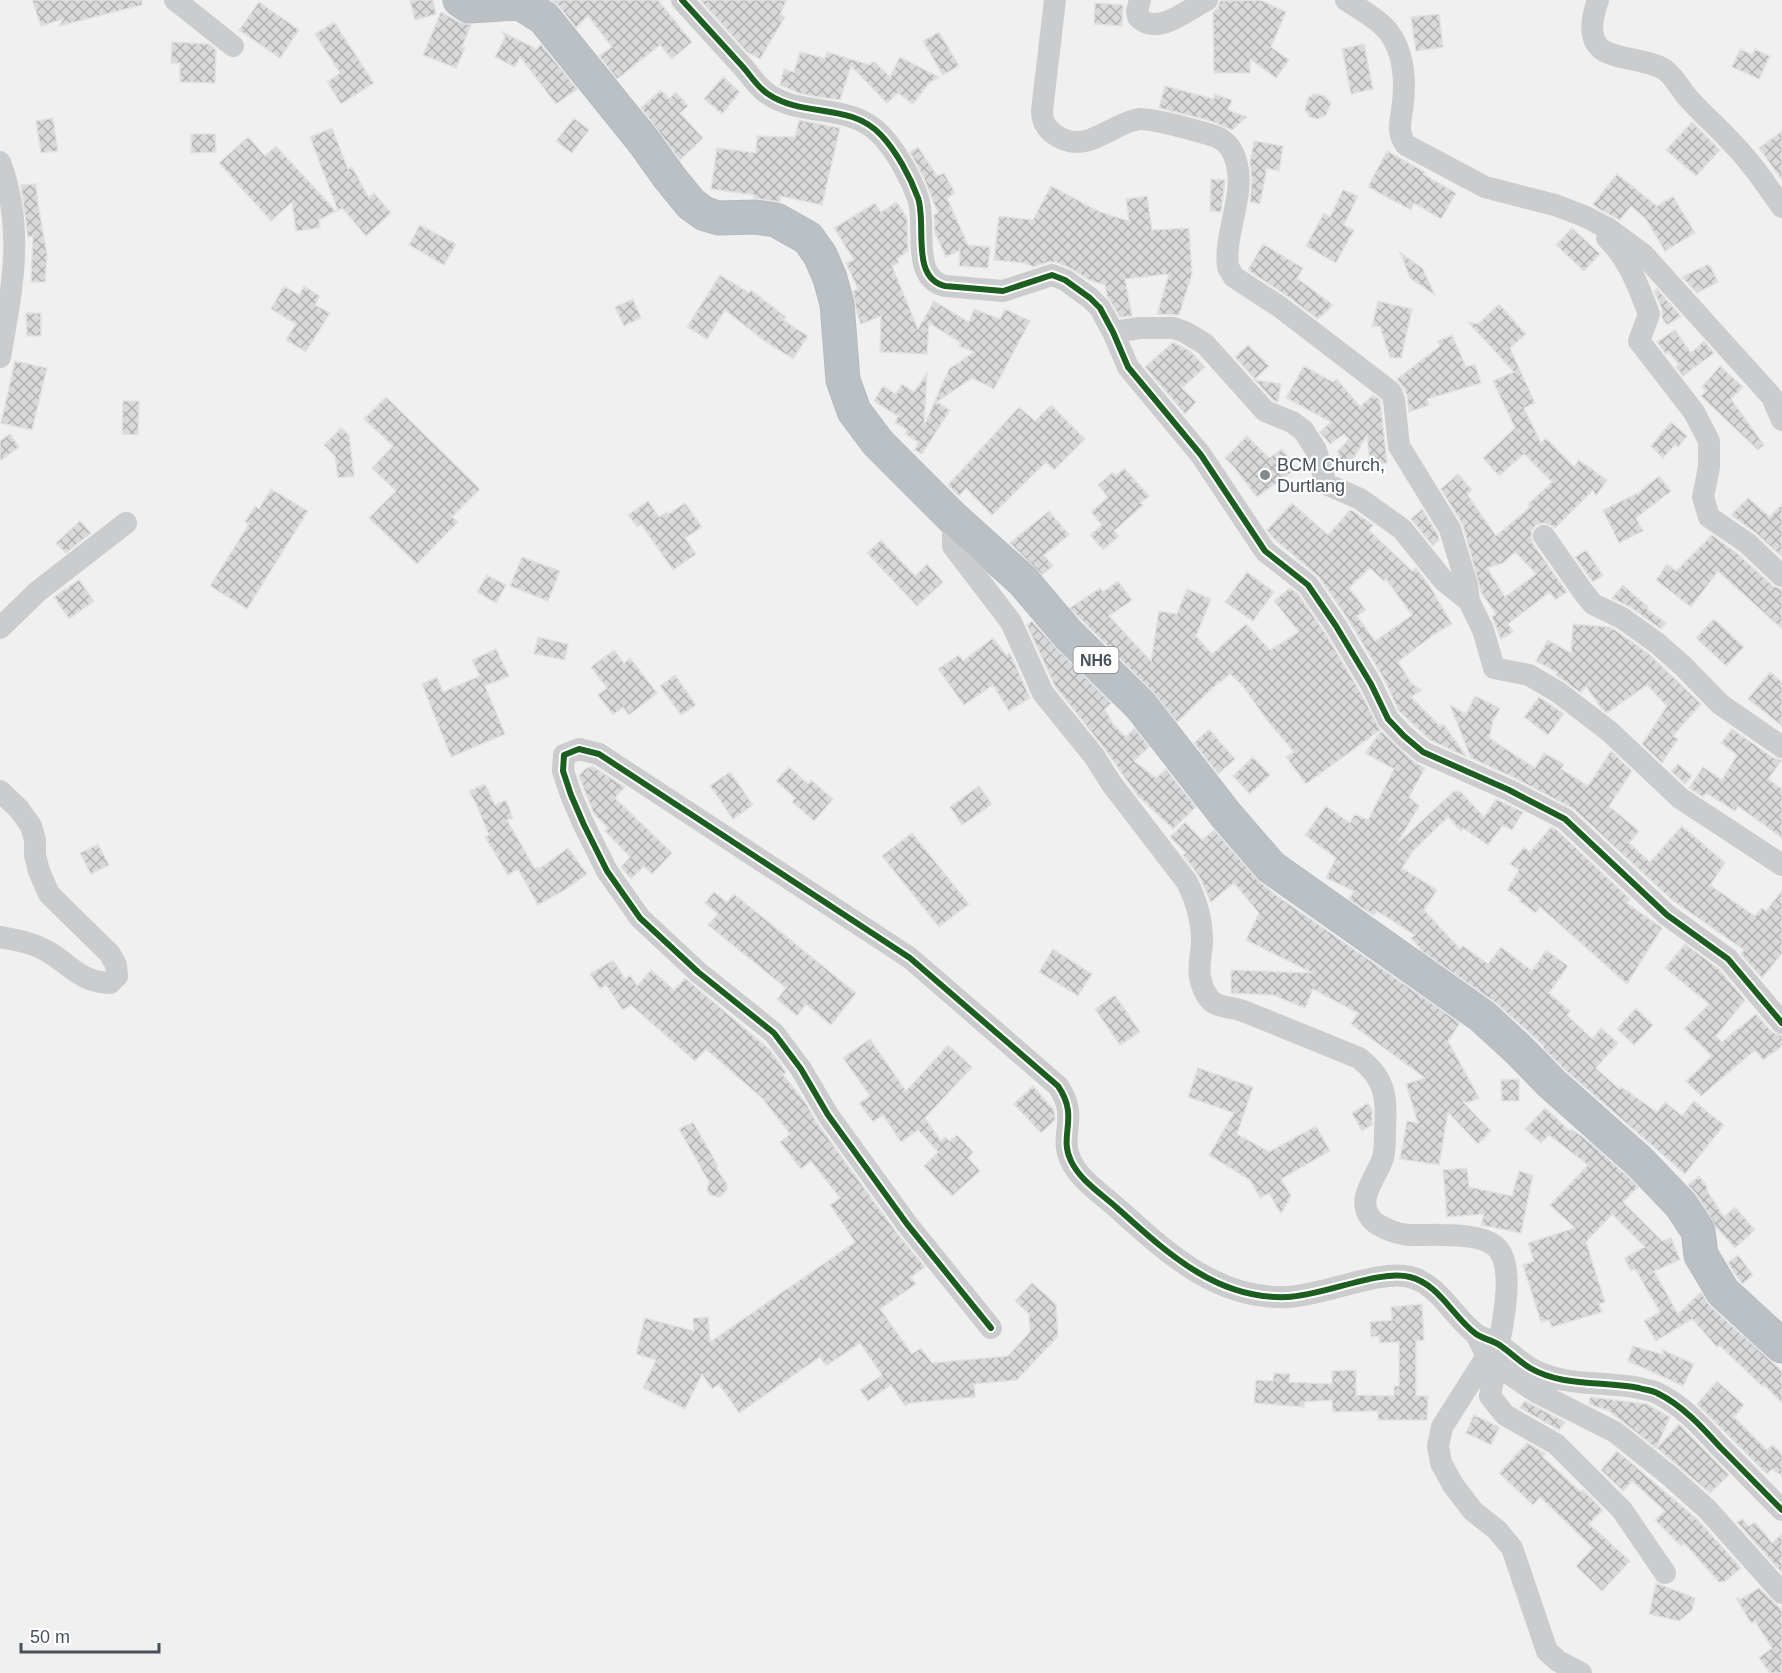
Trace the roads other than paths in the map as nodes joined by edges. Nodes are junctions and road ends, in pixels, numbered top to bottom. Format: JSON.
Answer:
{"nodes":[{"id":1,"x":175,"y":0,"type":"edge"},
{"id":2,"x":460,"y":0,"type":"edge"},
{"id":3,"x":682,"y":0,"type":"edge"},
{"id":4,"x":1055,"y":0,"type":"edge"},
{"id":5,"x":1140,"y":0,"type":"edge"},
{"id":6,"x":1206,"y":0,"type":"edge"},
{"id":7,"x":1346,"y":0,"type":"edge"},
{"id":8,"x":1598,"y":0,"type":"edge"},
{"id":9,"x":233,"y":46,"type":"dead end"},
{"id":10,"x":0,"y":162,"type":"edge"},
{"id":11,"x":1782,"y":207,"type":"edge"},
{"id":12,"x":1584,"y":216,"type":"junction"},
{"id":13,"x":1113,"y":332,"type":"junction"},
{"id":14,"x":0,"y":357,"type":"edge"},
{"id":15,"x":1782,"y":420,"type":"edge"},
{"id":16,"x":953,"y":518,"type":"junction"},
{"id":17,"x":126,"y":523,"type":"dead end"},
{"id":18,"x":1544,"y":536,"type":"dead end"},
{"id":19,"x":1782,"y":576,"type":"edge"},
{"id":20,"x":1469,"y":601,"type":"junction"},
{"id":21,"x":0,"y":628,"type":"edge"},
{"id":22,"x":1782,"y":747,"type":"edge"},
{"id":23,"x":0,"y":791,"type":"edge"},
{"id":24,"x":1782,"y":865,"type":"edge"},
{"id":25,"x":0,"y":937,"type":"edge"},
{"id":26,"x":1782,"y":1023,"type":"edge"},
{"id":27,"x":991,"y":1328,"type":"dead end"},
{"id":28,"x":1782,"y":1346,"type":"edge"},
{"id":29,"x":1494,"y":1355,"type":"junction"},
{"id":30,"x":1782,"y":1510,"type":"edge"},
{"id":31,"x":1665,"y":1573,"type":"dead end"},
{"id":32,"x":1782,"y":1593,"type":"edge"},
{"id":33,"x":1581,"y":1673,"type":"edge"}],
"edges":[{"from":1,"to":9,"type":"street"},
{"from":2,"to":16,"type":"highway","number":"NH6"},
{"from":3,"to":13,"type":"street"},
{"from":4,"to":20,"type":"street"},
{"from":5,"to":6,"type":"street"},
{"from":7,"to":12,"type":"street"},
{"from":8,"to":11,"type":"street"},
{"from":10,"to":14,"type":"street"},
{"from":12,"to":15,"type":"street"},
{"from":12,"to":19,"type":"street"},
{"from":13,"to":20,"type":"street"},
{"from":13,"to":26,"type":"street"},
{"from":16,"to":28,"type":"highway","number":"NH6"},
{"from":16,"to":29,"type":"street"},
{"from":17,"to":21,"type":"street"},
{"from":18,"to":22,"type":"street"},
{"from":20,"to":24,"type":"street"},
{"from":23,"to":25,"type":"street"},
{"from":27,"to":29,"type":"street"},
{"from":29,"to":30,"type":"street"},
{"from":29,"to":31,"type":"street"},
{"from":29,"to":32,"type":"street"},
{"from":29,"to":33,"type":"street"}]}
